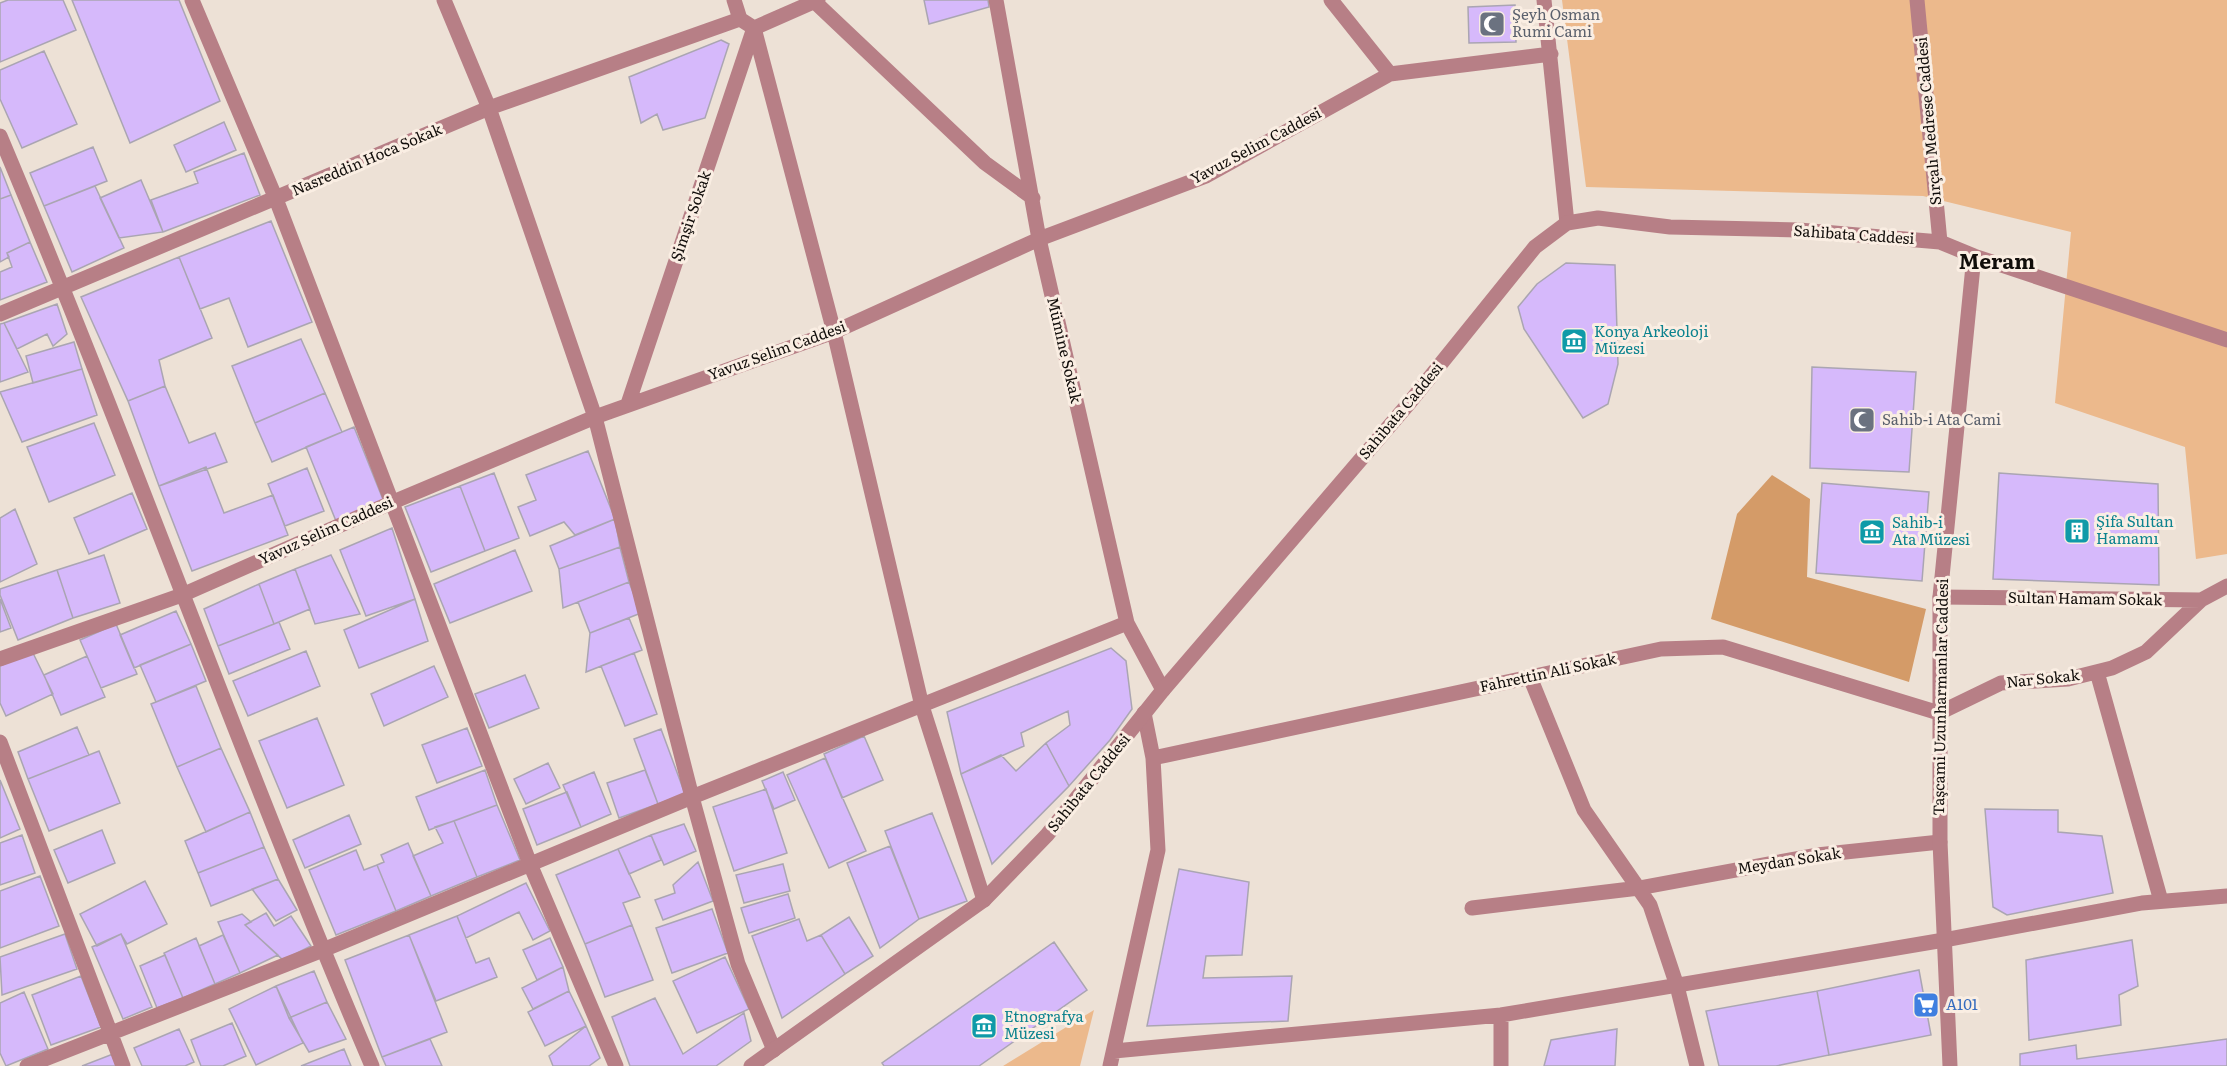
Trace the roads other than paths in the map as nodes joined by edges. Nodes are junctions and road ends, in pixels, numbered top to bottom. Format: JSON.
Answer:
{"nodes":[{"id":1,"x":192,"y":0,"type":"edge"},
{"id":2,"x":444,"y":0,"type":"edge"},
{"id":3,"x":734,"y":0,"type":"edge"},
{"id":4,"x":996,"y":0,"type":"edge"},
{"id":5,"x":1331,"y":0,"type":"edge"},
{"id":6,"x":1544,"y":0,"type":"edge"},
{"id":7,"x":1917,"y":0,"type":"edge"},
{"id":8,"x":817,"y":1,"type":"edge"},
{"id":9,"x":740,"y":19,"type":"junction"},
{"id":10,"x":754,"y":28,"type":"junction"},
{"id":11,"x":1551,"y":54,"type":"junction"},
{"id":12,"x":1390,"y":74,"type":"junction"},
{"id":13,"x":489,"y":108,"type":"junction"},
{"id":14,"x":0,"y":136,"type":"edge"},
{"id":15,"x":1033,"y":198,"type":"junction"},
{"id":16,"x":276,"y":199,"type":"junction"},
{"id":17,"x":1567,"y":223,"type":"junction"},
{"id":18,"x":1039,"y":239,"type":"junction"},
{"id":19,"x":1940,"y":242,"type":"junction"},
{"id":20,"x":1974,"y":256,"type":"junction"},
{"id":21,"x":64,"y":287,"type":"junction"},
{"id":22,"x":0,"y":314,"type":"edge"},
{"id":23,"x":834,"y":332,"type":"junction"},
{"id":24,"x":2227,"y":340,"type":"edge"},
{"id":25,"x":628,"y":404,"type":"junction"},
{"id":26,"x":595,"y":417,"type":"junction"},
{"id":27,"x":393,"y":502,"type":"junction"},
{"id":28,"x":2227,"y":586,"type":"edge"},
{"id":29,"x":182,"y":595,"type":"junction"},
{"id":30,"x":1940,"y":597,"type":"junction"},
{"id":31,"x":2201,"y":600,"type":"junction"},
{"id":32,"x":1127,"y":623,"type":"junction"},
{"id":33,"x":0,"y":659,"type":"edge"},
{"id":34,"x":2097,"y":672,"type":"junction"},
{"id":35,"x":1530,"y":677,"type":"junction"},
{"id":36,"x":1163,"y":690,"type":"junction"},
{"id":37,"x":922,"y":706,"type":"junction"},
{"id":38,"x":1144,"y":713,"type":"junction"},
{"id":39,"x":1939,"y":713,"type":"junction"},
{"id":40,"x":0,"y":742,"type":"edge"},
{"id":41,"x":1153,"y":758,"type":"junction"},
{"id":42,"x":692,"y":797,"type":"junction"},
{"id":43,"x":1940,"y":842,"type":"junction"},
{"id":44,"x":530,"y":864,"type":"junction"},
{"id":45,"x":1639,"y":888,"type":"junction"},
{"id":46,"x":2227,"y":896,"type":"edge"},
{"id":47,"x":984,"y":900,"type":"junction"},
{"id":48,"x":2161,"y":901,"type":"junction"},
{"id":49,"x":1472,"y":908,"type":"dead end"},
{"id":50,"x":1944,"y":940,"type":"junction"},
{"id":51,"x":323,"y":951,"type":"junction"},
{"id":52,"x":1677,"y":986,"type":"junction"},
{"id":53,"x":1502,"y":1015,"type":"junction"},
{"id":54,"x":109,"y":1033,"type":"junction"},
{"id":55,"x":774,"y":1050,"type":"junction"},
{"id":56,"x":1112,"y":1058,"type":"edge"},
{"id":57,"x":27,"y":1066,"type":"edge"},
{"id":58,"x":123,"y":1066,"type":"edge"},
{"id":59,"x":372,"y":1066,"type":"edge"},
{"id":60,"x":616,"y":1066,"type":"edge"},
{"id":61,"x":751,"y":1066,"type":"edge"},
{"id":62,"x":1501,"y":1066,"type":"edge"},
{"id":63,"x":1697,"y":1066,"type":"edge"},
{"id":64,"x":1950,"y":1066,"type":"edge"}],
"edges":[{"from":1,"to":16,"type":"street"},
{"from":2,"to":13,"type":"street"},
{"from":3,"to":9,"type":"street"},
{"from":4,"to":15,"type":"street","name":"Mümine Sokak"},
{"from":5,"to":12,"type":"street"},
{"from":6,"to":11,"type":"street"},
{"from":7,"to":19,"type":"street","name":"Sırçalı Medrese Caddesi"},
{"from":8,"to":10,"type":"street"},
{"from":8,"to":15,"type":"street"},
{"from":9,"to":10,"type":"street"},
{"from":9,"to":13,"type":"street","name":"Nasreddin Hoca Sokak"},
{"from":10,"to":23,"type":"street"},
{"from":10,"to":25,"type":"street","name":"Şimşir Sokak"},
{"from":11,"to":12,"type":"street","name":"Yavuz Selim Caddesi"},
{"from":11,"to":17,"type":"street"},
{"from":12,"to":18,"type":"street","name":"Yavuz Selim Caddesi"},
{"from":13,"to":16,"type":"street","name":"Nasreddin Hoca Sokak"},
{"from":13,"to":26,"type":"street"},
{"from":14,"to":21,"type":"street"},
{"from":15,"to":18,"type":"street","name":"Mümine Sokak"},
{"from":16,"to":21,"type":"street","name":"Nasreddin Hoca Sokak"},
{"from":16,"to":27,"type":"street"},
{"from":17,"to":19,"type":"street","name":"Sahibata Caddesi"},
{"from":17,"to":36,"type":"street","name":"Sahibata Caddesi"},
{"from":18,"to":23,"type":"street","name":"Yavuz Selim Caddesi"},
{"from":18,"to":32,"type":"street","name":"Mümine Sokak"},
{"from":19,"to":20,"type":"street","name":"Sahibata Caddesi"},
{"from":20,"to":24,"type":"street","name":"Sahibata Caddesi"},
{"from":20,"to":30,"type":"street","name":"Taşcami Uzunharmanlar Caddesi"},
{"from":21,"to":22,"type":"street","name":"Nasreddin Hoca Sokak"},
{"from":21,"to":29,"type":"street"},
{"from":23,"to":25,"type":"street","name":"Yavuz Selim Caddesi"},
{"from":23,"to":37,"type":"street"},
{"from":25,"to":26,"type":"street","name":"Yavuz Selim Caddesi"},
{"from":26,"to":27,"type":"street","name":"Yavuz Selim Caddesi"},
{"from":26,"to":42,"type":"street"},
{"from":27,"to":29,"type":"street","name":"Yavuz Selim Caddesi"},
{"from":27,"to":44,"type":"street"},
{"from":28,"to":31,"type":"street","name":"Sultan Hamam Sokak"},
{"from":29,"to":33,"type":"street","name":"Yavuz Selim Caddesi"},
{"from":29,"to":51,"type":"street"},
{"from":30,"to":31,"type":"street","name":"Sultan Hamam Sokak"},
{"from":30,"to":39,"type":"street","name":"Taşcami Uzunharmanlar Caddesi"},
{"from":31,"to":34,"type":"street","name":"Nar Sokak"},
{"from":32,"to":36,"type":"street","name":"Mümine Sokak"},
{"from":32,"to":37,"type":"street"},
{"from":34,"to":39,"type":"street","name":"Nar Sokak"},
{"from":34,"to":48,"type":"street"},
{"from":35,"to":39,"type":"street","name":"Fahrettin Ali Sokak"},
{"from":35,"to":41,"type":"street","name":"Fahrettin Ali Sokak"},
{"from":35,"to":45,"type":"street"},
{"from":36,"to":38,"type":"street","name":"Sahibata Caddesi"},
{"from":37,"to":42,"type":"street"},
{"from":37,"to":47,"type":"street"},
{"from":38,"to":41,"type":"street"},
{"from":38,"to":47,"type":"street","name":"Sahibata Caddesi"},
{"from":39,"to":43,"type":"street","name":"Taşcami Uzunharmanlar Caddesi"},
{"from":40,"to":54,"type":"street"},
{"from":41,"to":56,"type":"street"},
{"from":42,"to":44,"type":"street"},
{"from":42,"to":55,"type":"street"},
{"from":43,"to":45,"type":"street","name":"Meydan Sokak"},
{"from":43,"to":50,"type":"street","name":"Taşcami Uzunharmanlar Caddesi"},
{"from":44,"to":51,"type":"street"},
{"from":44,"to":60,"type":"street"},
{"from":45,"to":49,"type":"street","name":"Meydan Sokak"},
{"from":45,"to":52,"type":"street"},
{"from":46,"to":48,"type":"street"},
{"from":47,"to":55,"type":"street","name":"Sahibata Caddesi"},
{"from":48,"to":50,"type":"street"},
{"from":50,"to":52,"type":"street"},
{"from":50,"to":64,"type":"street","name":"Taşcami Uzunharmanlar Caddesi"},
{"from":51,"to":54,"type":"street"},
{"from":51,"to":59,"type":"street"},
{"from":52,"to":53,"type":"street"},
{"from":52,"to":63,"type":"street"},
{"from":53,"to":56,"type":"street"},
{"from":53,"to":62,"type":"street"},
{"from":54,"to":57,"type":"street"},
{"from":54,"to":58,"type":"street"},
{"from":55,"to":61,"type":"street","name":"Sahibata Caddesi"}]}
